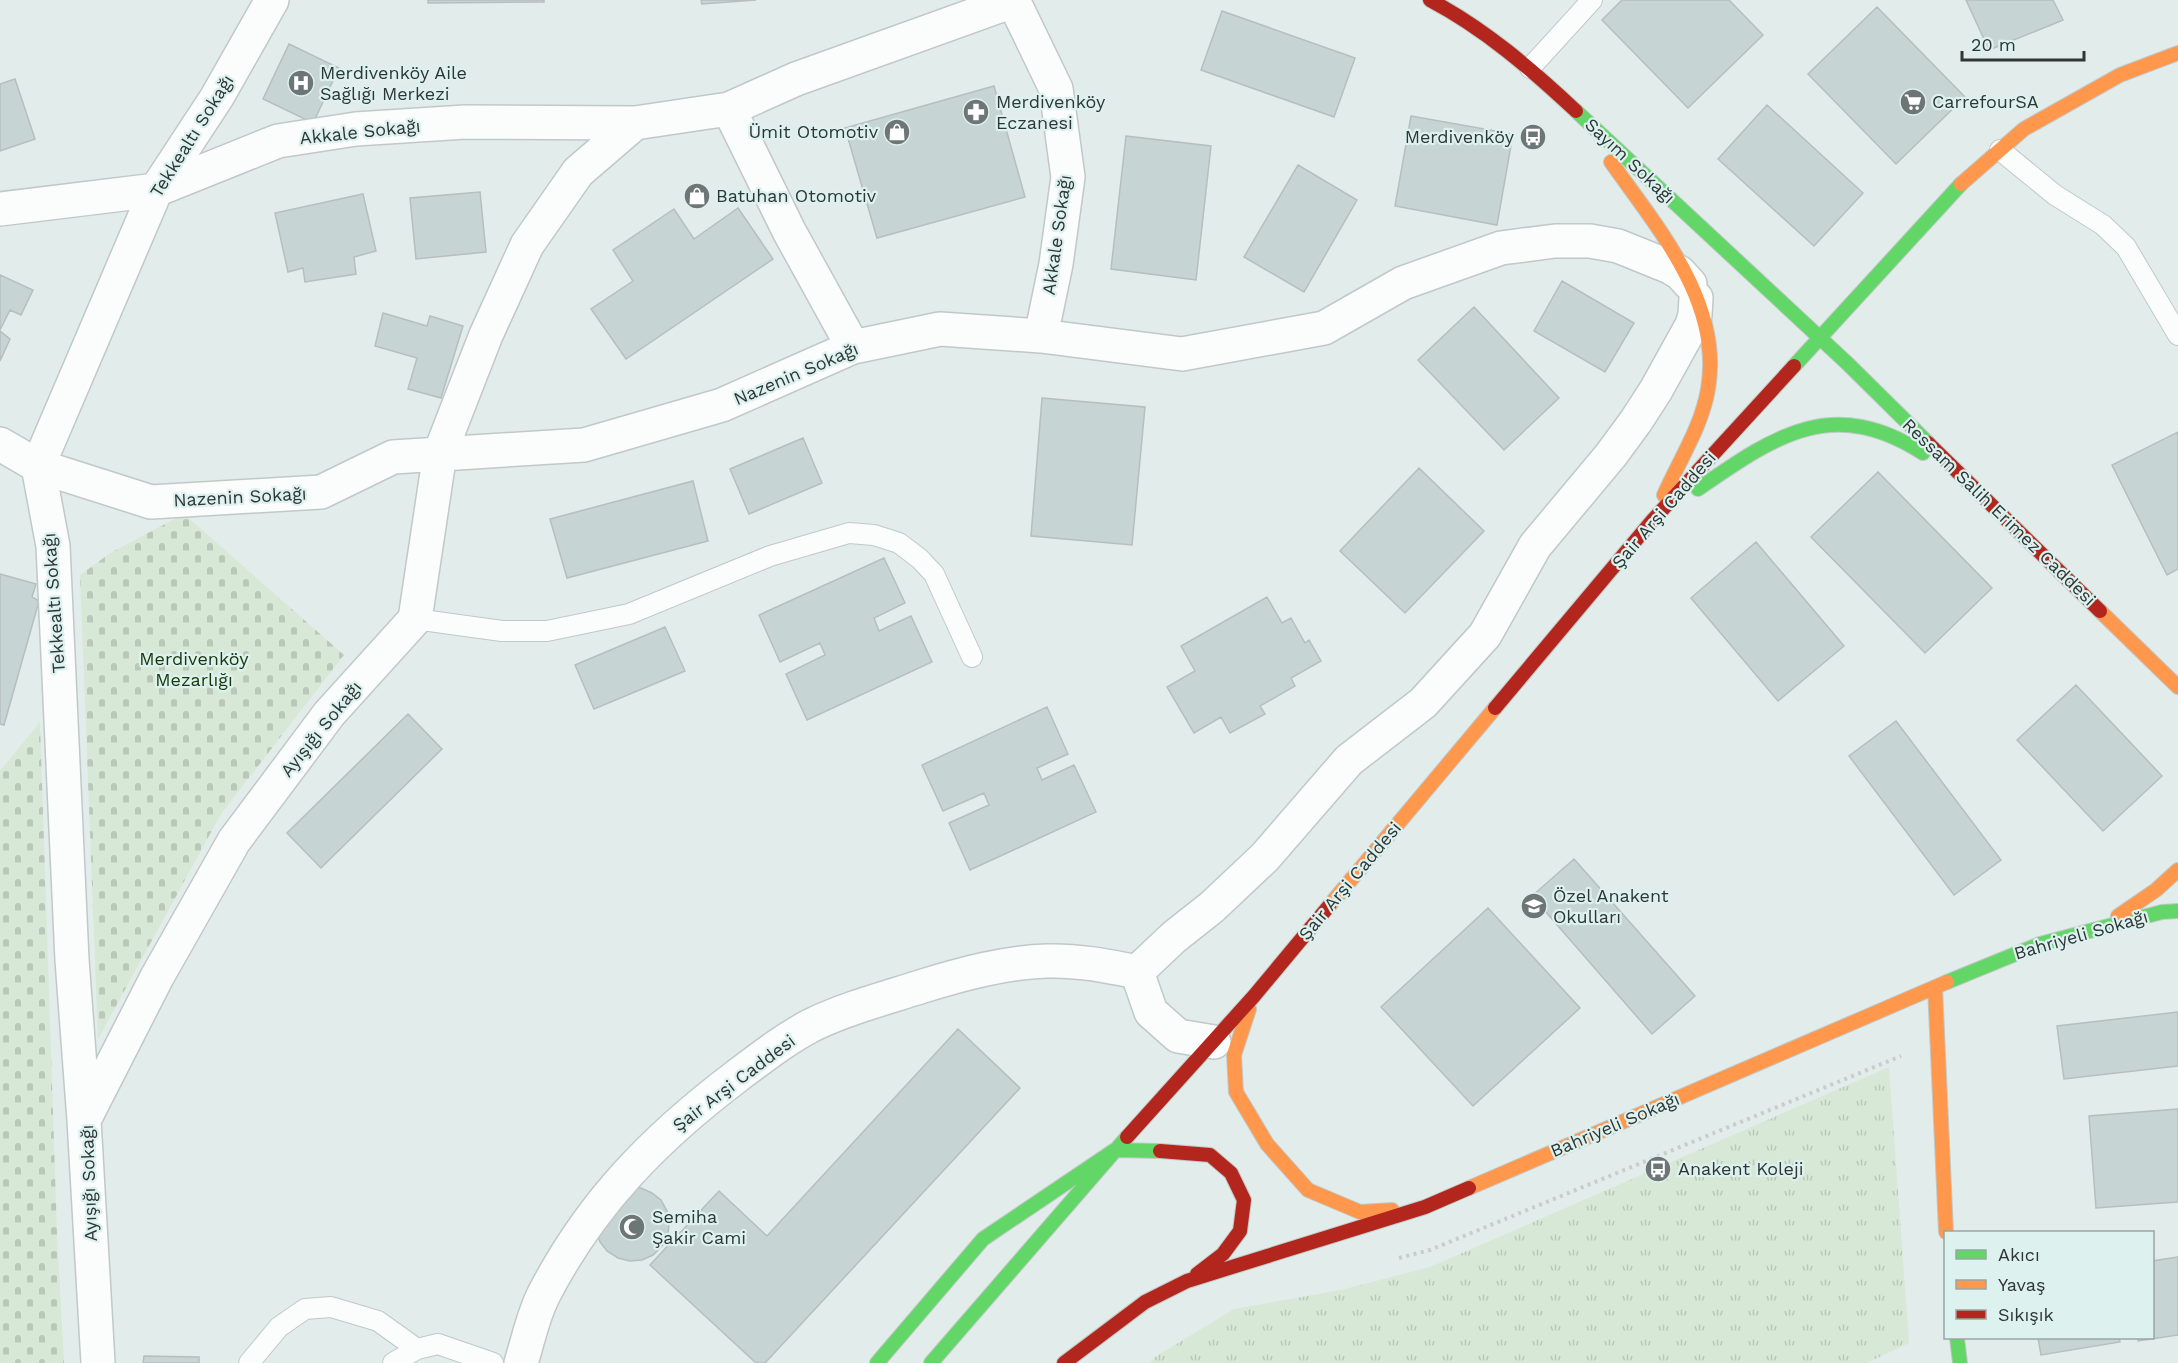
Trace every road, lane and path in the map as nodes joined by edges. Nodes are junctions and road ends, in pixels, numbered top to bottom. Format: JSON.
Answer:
{"nodes":[{"id":1,"x":272,"y":0,"type":"edge"},
{"id":2,"x":1430,"y":0,"type":"edge"},
{"id":3,"x":1592,"y":0,"type":"edge"},
{"id":4,"x":1013,"y":1,"type":"edge"},
{"id":5,"x":2178,"y":53,"type":"edge"},
{"id":6,"x":1530,"y":68,"type":"junction"},
{"id":7,"x":729,"y":110,"type":"junction"},
{"id":8,"x":1576,"y":111,"type":"junction"},
{"id":9,"x":635,"y":123,"type":"junction"},
{"id":10,"x":2000,"y":150,"type":"junction"},
{"id":11,"x":156,"y":190,"type":"junction"},
{"id":12,"x":0,"y":209,"type":"edge"},
{"id":13,"x":1693,"y":291,"type":"junction"},
{"id":14,"x":2178,"y":335,"type":"edge"},
{"id":15,"x":1041,"y":336,"type":"junction"},
{"id":16,"x":1819,"y":338,"type":"junction"},
{"id":17,"x":853,"y":347,"type":"junction"},
{"id":18,"x":0,"y":444,"type":"edge"},
{"id":19,"x":440,"y":453,"type":"junction"},
{"id":20,"x":38,"y":465,"type":"junction"},
{"id":21,"x":1994,"y":505,"type":"junction"},
{"id":22,"x":1652,"y":521,"type":"junction"},
{"id":23,"x":415,"y":619,"type":"junction"},
{"id":24,"x":972,"y":657,"type":"dead end"},
{"id":25,"x":2178,"y":687,"type":"edge"},
{"id":26,"x":2178,"y":870,"type":"edge"},
{"id":27,"x":2178,"y":911,"type":"edge"},
{"id":28,"x":2102,"y":928,"type":"junction"},
{"id":29,"x":1137,"y":972,"type":"junction"},
{"id":30,"x":1935,"y":987,"type":"junction"},
{"id":31,"x":1254,"y":996,"type":"junction"},
{"id":32,"x":1214,"y":1042,"type":"junction"},
{"id":33,"x":84,"y":1120,"type":"junction"},
{"id":34,"x":1115,"y":1150,"type":"junction"},
{"id":35,"x":1425,"y":1207,"type":"junction"},
{"id":36,"x":1946,"y":1231,"type":"edge"},
{"id":37,"x":1187,"y":1281,"type":"junction"},
{"id":38,"x":1957,"y":1339,"type":"edge"},
{"id":39,"x":417,"y":1349,"type":"junction"},
{"id":40,"x":98,"y":1363,"type":"edge"},
{"id":41,"x":249,"y":1363,"type":"edge"},
{"id":42,"x":393,"y":1363,"type":"edge"},
{"id":43,"x":493,"y":1363,"type":"edge"},
{"id":44,"x":520,"y":1363,"type":"edge"},
{"id":45,"x":877,"y":1363,"type":"edge"},
{"id":46,"x":931,"y":1363,"type":"edge"},
{"id":47,"x":1064,"y":1363,"type":"edge"},
{"id":48,"x":1960,"y":1363,"type":"edge"}],
"edges":[{"from":1,"to":11,"type":"street","name":"Tekkealtı Sokağı"},
{"from":2,"to":6,"type":"main road","name":"Sayım Sokağı"},
{"from":3,"to":6,"type":"lane"},
{"from":4,"to":7,"type":"street","name":"Akkale Sokağı"},
{"from":4,"to":15,"type":"street","name":"Akkale Sokağı"},
{"from":5,"to":10,"type":"main road","name":"Şair Arşi Caddesi"},
{"from":6,"to":8,"type":"main road","name":"Sayım Sokağı"},
{"from":7,"to":9,"type":"street","name":"Akkale Sokağı"},
{"from":7,"to":17,"type":"street"},
{"from":8,"to":13,"type":"main road"},
{"from":8,"to":16,"type":"main road","name":"Sayım Sokağı"},
{"from":9,"to":11,"type":"street","name":"Akkale Sokağı"},
{"from":9,"to":19,"type":"street"},
{"from":10,"to":14,"type":"lane"},
{"from":10,"to":16,"type":"main road","name":"Şair Arşi Caddesi"},
{"from":11,"to":12,"type":"street","name":"Akkale Sokağı"},
{"from":11,"to":20,"type":"street","name":"Tekkealtı Sokağı"},
{"from":13,"to":15,"type":"street","name":"Nazenin Sokağı"},
{"from":13,"to":22,"type":"main road"},
{"from":13,"to":29,"type":"street"},
{"from":15,"to":17,"type":"street","name":"Nazenin Sokağı"},
{"from":16,"to":21,"type":"main road","name":"Ressam Salih Erimez Caddesi"},
{"from":16,"to":22,"type":"main road","name":"Şair Arşi Caddesi"},
{"from":17,"to":19,"type":"street","name":"Nazenin Sokağı"},
{"from":18,"to":20,"type":"street","name":"Nazenin Sokağı"},
{"from":19,"to":20,"type":"street","name":"Nazenin Sokağı"},
{"from":19,"to":23,"type":"street"},
{"from":20,"to":33,"type":"street","name":"Tekkealtı Sokağı"},
{"from":21,"to":22,"type":"main road"},
{"from":21,"to":25,"type":"main road","name":"Ressam Salih Erimez Caddesi"},
{"from":22,"to":31,"type":"main road","name":"Şair Arşi Caddesi"},
{"from":23,"to":24,"type":"lane"},
{"from":23,"to":33,"type":"street","name":"Ayışığı Sokağı"},
{"from":26,"to":28,"type":"main road"},
{"from":27,"to":28,"type":"main road","name":"Bahriyeli Sokağı"},
{"from":28,"to":30,"type":"main road","name":"Bahriyeli Sokağı"},
{"from":29,"to":32,"type":"street"},
{"from":29,"to":44,"type":"street","name":"Şair Arşi Caddesi"},
{"from":30,"to":35,"type":"main road","name":"Bahriyeli Sokağı"},
{"from":30,"to":36,"type":"main road"},
{"from":31,"to":32,"type":"main road","name":"Şair Arşi Caddesi"},
{"from":31,"to":35,"type":"main road"},
{"from":32,"to":34,"type":"main road","name":"Şair Arşi Caddesi"},
{"from":33,"to":40,"type":"street","name":"Ayışığı Sokağı"},
{"from":34,"to":37,"type":"main road"},
{"from":34,"to":45,"type":"main road"},
{"from":34,"to":46,"type":"main road","name":"Şair Arşi Caddesi"},
{"from":35,"to":37,"type":"main road","name":"Bahriyeli Sokağı"},
{"from":37,"to":47,"type":"main road","name":"Bahriyeli Sokağı"},
{"from":38,"to":48,"type":"main road"},
{"from":39,"to":41,"type":"lane"},
{"from":39,"to":42,"type":"lane"},
{"from":39,"to":43,"type":"lane"}]}
